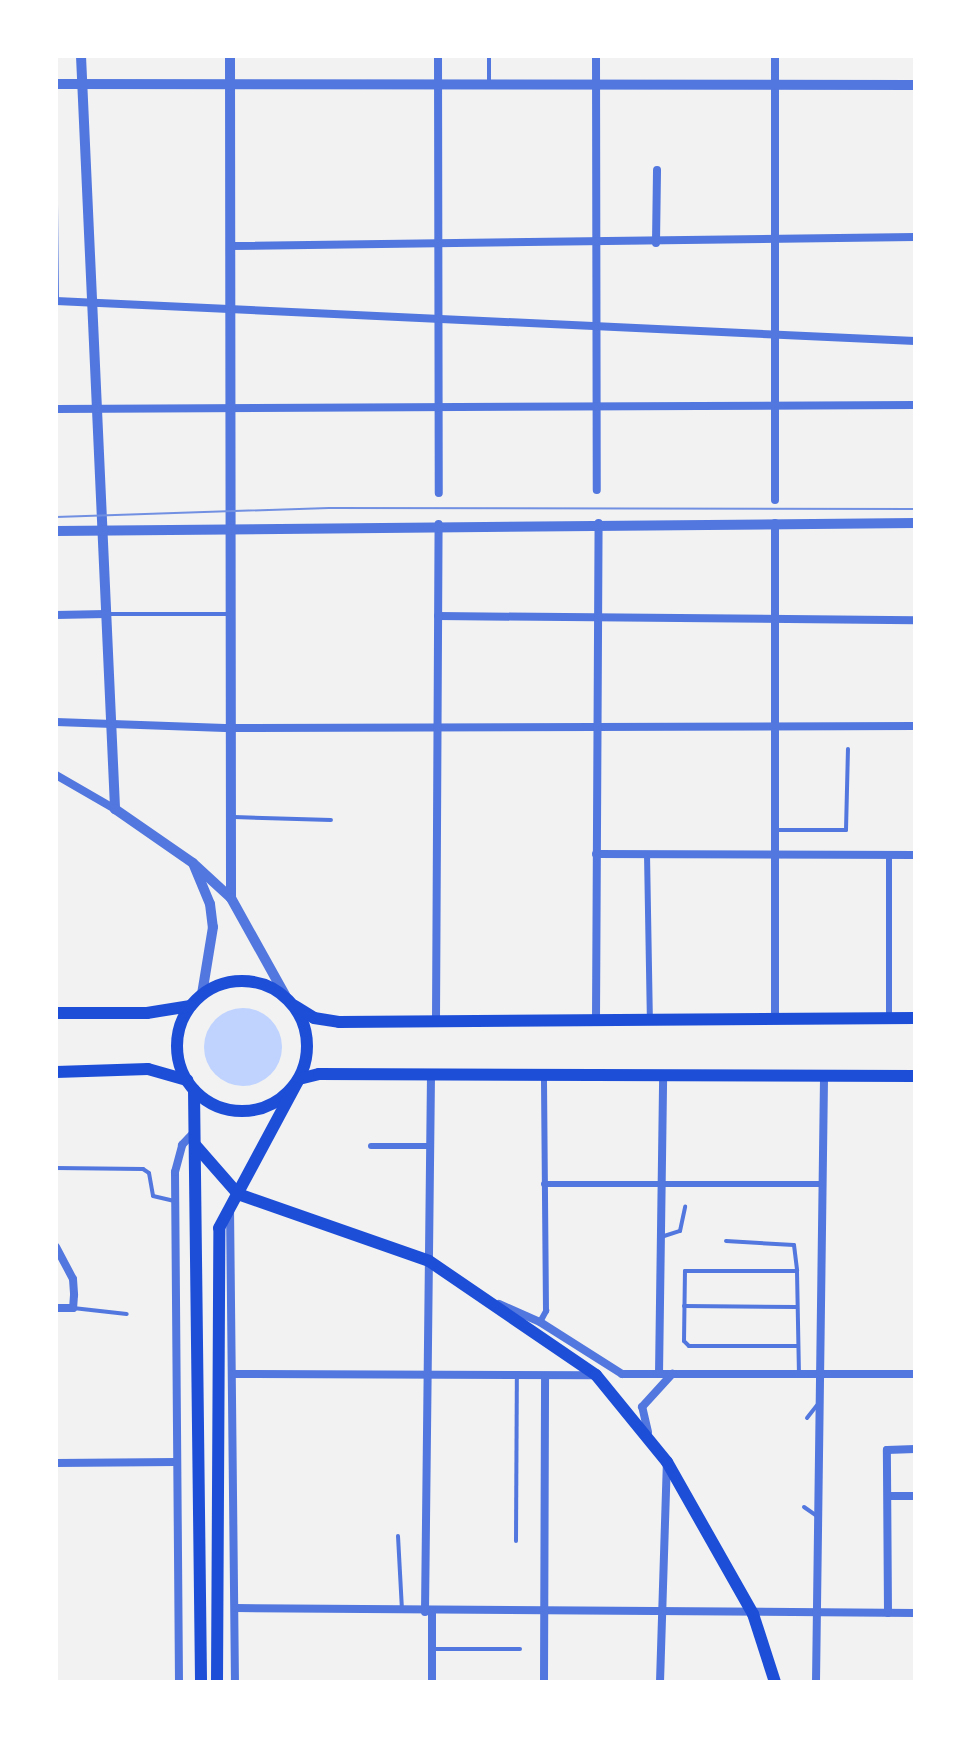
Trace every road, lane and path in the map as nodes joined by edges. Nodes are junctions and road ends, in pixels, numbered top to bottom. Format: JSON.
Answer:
{"nodes":[{"id":1,"x":81,"y":56,"type":"edge"},
{"id":2,"x":230,"y":56,"type":"edge"},
{"id":3,"x":438,"y":56,"type":"edge"},
{"id":4,"x":489,"y":56,"type":"edge"},
{"id":5,"x":596,"y":56,"type":"edge"},
{"id":6,"x":775,"y":56,"type":"edge"},
{"id":7,"x":56,"y":84,"type":"edge"},
{"id":8,"x":82,"y":84,"type":"junction"},
{"id":9,"x":231,"y":84,"type":"junction"},
{"id":10,"x":438,"y":85,"type":"junction"},
{"id":11,"x":489,"y":85,"type":"junction"},
{"id":12,"x":596,"y":85,"type":"junction"},
{"id":13,"x":775,"y":85,"type":"junction"},
{"id":14,"x":915,"y":85,"type":"edge"},
{"id":15,"x":657,"y":170,"type":"dead end"},
{"id":16,"x":56,"y":204,"type":"edge"},
{"id":17,"x":915,"y":237,"type":"edge"},
{"id":18,"x":777,"y":240,"type":"junction"},
{"id":19,"x":656,"y":243,"type":"junction"},
{"id":20,"x":438,"y":245,"type":"junction"},
{"id":21,"x":597,"y":245,"type":"junction"},
{"id":22,"x":231,"y":246,"type":"junction"},
{"id":23,"x":56,"y":280,"type":"edge"},
{"id":24,"x":56,"y":301,"type":"edge"},
{"id":25,"x":94,"y":302,"type":"junction"},
{"id":26,"x":233,"y":310,"type":"junction"},
{"id":27,"x":438,"y":318,"type":"junction"},
{"id":28,"x":598,"y":325,"type":"junction"},
{"id":29,"x":775,"y":332,"type":"junction"},
{"id":30,"x":915,"y":341,"type":"edge"},
{"id":31,"x":598,"y":405,"type":"junction"},
{"id":32,"x":915,"y":405,"type":"edge"},
{"id":33,"x":776,"y":406,"type":"junction"},
{"id":34,"x":56,"y":409,"type":"edge"},
{"id":35,"x":98,"y":409,"type":"junction"},
{"id":36,"x":439,"y":409,"type":"junction"},
{"id":37,"x":234,"y":410,"type":"junction"},
{"id":38,"x":597,"y":490,"type":"dead end"},
{"id":39,"x":439,"y":493,"type":"dead end"},
{"id":40,"x":775,"y":500,"type":"dead end"},
{"id":41,"x":775,"y":523,"type":"junction"},
{"id":42,"x":915,"y":523,"type":"edge"},
{"id":43,"x":439,"y":524,"type":"junction"},
{"id":44,"x":234,"y":525,"type":"junction"},
{"id":45,"x":599,"y":527,"type":"junction"},
{"id":46,"x":100,"y":528,"type":"junction"},
{"id":47,"x":56,"y":531,"type":"edge"},
{"id":48,"x":106,"y":614,"type":"junction"},
{"id":49,"x":233,"y":614,"type":"junction"},
{"id":50,"x":56,"y":615,"type":"edge"},
{"id":51,"x":438,"y":616,"type":"junction"},
{"id":52,"x":598,"y":619,"type":"junction"},
{"id":53,"x":777,"y":620,"type":"junction"},
{"id":54,"x":915,"y":620,"type":"edge"},
{"id":55,"x":56,"y":722,"type":"edge"},
{"id":56,"x":111,"y":723,"type":"junction"},
{"id":57,"x":437,"y":725,"type":"junction"},
{"id":58,"x":597,"y":726,"type":"junction"},
{"id":59,"x":915,"y":726,"type":"edge"},
{"id":60,"x":779,"y":727,"type":"junction"},
{"id":61,"x":232,"y":728,"type":"junction"},
{"id":62,"x":848,"y":749,"type":"dead end"},
{"id":63,"x":56,"y":775,"type":"edge"},
{"id":64,"x":115,"y":809,"type":"junction"},
{"id":65,"x":231,"y":817,"type":"junction"},
{"id":66,"x":331,"y":820,"type":"dead end"},
{"id":67,"x":777,"y":830,"type":"junction"},
{"id":68,"x":596,"y":854,"type":"junction"},
{"id":69,"x":647,"y":854,"type":"junction"},
{"id":70,"x":777,"y":855,"type":"junction"},
{"id":71,"x":889,"y":855,"type":"junction"},
{"id":72,"x":915,"y":855,"type":"edge"},
{"id":73,"x":193,"y":863,"type":"junction"},
{"id":74,"x":231,"y":898,"type":"junction"},
{"id":75,"x":202,"y":994,"type":"junction"},
{"id":76,"x":291,"y":1002,"type":"junction"},
{"id":77,"x":190,"y":1006,"type":"junction"},
{"id":78,"x":56,"y":1013,"type":"edge"},
{"id":79,"x":596,"y":1018,"type":"junction"},
{"id":80,"x":775,"y":1018,"type":"junction"},
{"id":81,"x":889,"y":1018,"type":"junction"},
{"id":82,"x":915,"y":1018,"type":"edge"},
{"id":83,"x":436,"y":1019,"type":"junction"},
{"id":84,"x":650,"y":1019,"type":"junction"},
{"id":85,"x":56,"y":1072,"type":"edge"},
{"id":86,"x":431,"y":1074,"type":"junction"},
{"id":87,"x":544,"y":1075,"type":"junction"},
{"id":88,"x":663,"y":1075,"type":"junction"},
{"id":89,"x":824,"y":1075,"type":"junction"},
{"id":90,"x":915,"y":1076,"type":"edge"},
{"id":91,"x":299,"y":1079,"type":"junction"},
{"id":92,"x":190,"y":1085,"type":"junction"},
{"id":93,"x":195,"y":1131,"type":"junction"},
{"id":94,"x":196,"y":1146,"type":"junction"},
{"id":95,"x":371,"y":1146,"type":"dead end"},
{"id":96,"x":430,"y":1146,"type":"junction"},
{"id":97,"x":56,"y":1168,"type":"edge"},
{"id":98,"x":544,"y":1184,"type":"junction"},
{"id":99,"x":662,"y":1184,"type":"junction"},
{"id":100,"x":821,"y":1184,"type":"junction"},
{"id":101,"x":234,"y":1198,"type":"junction"},
{"id":102,"x":176,"y":1201,"type":"junction"},
{"id":103,"x":685,"y":1207,"type":"dead end"},
{"id":104,"x":661,"y":1237,"type":"junction"},
{"id":105,"x":726,"y":1241,"type":"dead end"},
{"id":106,"x":56,"y":1247,"type":"edge"},
{"id":107,"x":429,"y":1261,"type":"junction"},
{"id":108,"x":797,"y":1271,"type":"junction"},
{"id":109,"x":498,"y":1303,"type":"junction"},
{"id":110,"x":684,"y":1306,"type":"junction"},
{"id":111,"x":797,"y":1307,"type":"junction"},
{"id":112,"x":56,"y":1308,"type":"edge"},
{"id":113,"x":73,"y":1308,"type":"junction"},
{"id":114,"x":127,"y":1314,"type":"dead end"},
{"id":115,"x":540,"y":1322,"type":"junction"},
{"id":116,"x":798,"y":1346,"type":"junction"},
{"id":117,"x":233,"y":1374,"type":"junction"},
{"id":118,"x":659,"y":1374,"type":"junction"},
{"id":119,"x":672,"y":1374,"type":"junction"},
{"id":120,"x":799,"y":1374,"type":"junction"},
{"id":121,"x":821,"y":1374,"type":"junction"},
{"id":122,"x":915,"y":1374,"type":"edge"},
{"id":123,"x":596,"y":1375,"type":"junction"},
{"id":124,"x":517,"y":1376,"type":"junction"},
{"id":125,"x":545,"y":1376,"type":"junction"},
{"id":126,"x":426,"y":1377,"type":"junction"},
{"id":127,"x":818,"y":1403,"type":"junction"},
{"id":128,"x":807,"y":1418,"type":"dead end"},
{"id":129,"x":648,"y":1432,"type":"junction"},
{"id":130,"x":915,"y":1449,"type":"edge"},
{"id":131,"x":176,"y":1462,"type":"junction"},
{"id":132,"x":667,"y":1462,"type":"junction"},
{"id":133,"x":56,"y":1463,"type":"edge"},
{"id":134,"x":888,"y":1496,"type":"junction"},
{"id":135,"x":915,"y":1496,"type":"edge"},
{"id":136,"x":804,"y":1507,"type":"dead end"},
{"id":137,"x":817,"y":1516,"type":"junction"},
{"id":138,"x":398,"y":1536,"type":"dead end"},
{"id":139,"x":516,"y":1541,"type":"dead end"},
{"id":140,"x":236,"y":1608,"type":"junction"},
{"id":141,"x":402,"y":1611,"type":"junction"},
{"id":142,"x":428,"y":1612,"type":"junction"},
{"id":143,"x":546,"y":1613,"type":"junction"},
{"id":144,"x":816,"y":1613,"type":"junction"},
{"id":145,"x":888,"y":1613,"type":"junction"},
{"id":146,"x":915,"y":1613,"type":"edge"},
{"id":147,"x":753,"y":1614,"type":"junction"},
{"id":148,"x":660,"y":1615,"type":"junction"},
{"id":149,"x":432,"y":1649,"type":"junction"},
{"id":150,"x":520,"y":1649,"type":"dead end"},
{"id":151,"x":179,"y":1682,"type":"edge"},
{"id":152,"x":201,"y":1682,"type":"edge"},
{"id":153,"x":217,"y":1682,"type":"edge"},
{"id":154,"x":235,"y":1682,"type":"edge"},
{"id":155,"x":432,"y":1682,"type":"edge"},
{"id":156,"x":544,"y":1682,"type":"edge"},
{"id":157,"x":660,"y":1682,"type":"edge"},
{"id":158,"x":775,"y":1682,"type":"edge"},
{"id":159,"x":816,"y":1682,"type":"edge"}],
"edges":[{"from":1,"to":8,"type":"street"},
{"from":2,"to":9,"type":"street"},
{"from":3,"to":10,"type":"street"},
{"from":4,"to":11,"type":"lane"},
{"from":5,"to":12,"type":"street"},
{"from":6,"to":13,"type":"street"},
{"from":7,"to":8,"type":"street"},
{"from":8,"to":9,"type":"street"},
{"from":8,"to":25,"type":"street"},
{"from":9,"to":10,"type":"street"},
{"from":9,"to":22,"type":"street"},
{"from":10,"to":11,"type":"street"},
{"from":10,"to":20,"type":"street"},
{"from":11,"to":12,"type":"street"},
{"from":12,"to":13,"type":"street"},
{"from":12,"to":21,"type":"street"},
{"from":13,"to":14,"type":"street"},
{"from":13,"to":18,"type":"street"},
{"from":15,"to":19,"type":"street"},
{"from":16,"to":23,"type":"lane"},
{"from":17,"to":18,"type":"street"},
{"from":18,"to":19,"type":"street"},
{"from":18,"to":29,"type":"street"},
{"from":19,"to":21,"type":"street"},
{"from":20,"to":21,"type":"street"},
{"from":20,"to":22,"type":"street"},
{"from":20,"to":27,"type":"street"},
{"from":21,"to":28,"type":"street"},
{"from":22,"to":26,"type":"street"},
{"from":23,"to":24,"type":"lane"},
{"from":24,"to":25,"type":"street"},
{"from":25,"to":26,"type":"street"},
{"from":25,"to":35,"type":"street"},
{"from":26,"to":27,"type":"street"},
{"from":26,"to":37,"type":"street"},
{"from":27,"to":28,"type":"street"},
{"from":27,"to":36,"type":"street"},
{"from":28,"to":29,"type":"street"},
{"from":28,"to":31,"type":"street"},
{"from":29,"to":30,"type":"street"},
{"from":29,"to":33,"type":"street"},
{"from":31,"to":33,"type":"street"},
{"from":31,"to":36,"type":"street"},
{"from":31,"to":38,"type":"street"},
{"from":32,"to":33,"type":"street"},
{"from":33,"to":40,"type":"street"},
{"from":34,"to":35,"type":"street"},
{"from":35,"to":37,"type":"street"},
{"from":35,"to":46,"type":"street"},
{"from":36,"to":37,"type":"street"},
{"from":36,"to":39,"type":"street"},
{"from":37,"to":44,"type":"street"},
{"from":41,"to":42,"type":"street"},
{"from":41,"to":45,"type":"street"},
{"from":41,"to":53,"type":"street"},
{"from":43,"to":44,"type":"street"},
{"from":43,"to":45,"type":"street"},
{"from":43,"to":51,"type":"street"},
{"from":44,"to":46,"type":"street"},
{"from":44,"to":49,"type":"street"},
{"from":45,"to":52,"type":"street"},
{"from":46,"to":47,"type":"street"},
{"from":46,"to":48,"type":"street"},
{"from":48,"to":49,"type":"lane"},
{"from":48,"to":50,"type":"street"},
{"from":48,"to":56,"type":"street"},
{"from":49,"to":61,"type":"street"},
{"from":51,"to":52,"type":"street"},
{"from":51,"to":57,"type":"street"},
{"from":52,"to":53,"type":"street"},
{"from":52,"to":58,"type":"street"},
{"from":53,"to":54,"type":"street"},
{"from":53,"to":60,"type":"street"},
{"from":55,"to":56,"type":"street"},
{"from":56,"to":61,"type":"street"},
{"from":56,"to":64,"type":"street"},
{"from":57,"to":58,"type":"street"},
{"from":57,"to":61,"type":"street"},
{"from":57,"to":83,"type":"street"},
{"from":58,"to":60,"type":"street"},
{"from":58,"to":68,"type":"street"},
{"from":59,"to":60,"type":"street"},
{"from":60,"to":67,"type":"street"},
{"from":61,"to":65,"type":"street"},
{"from":62,"to":67,"type":"lane"},
{"from":63,"to":64,"type":"street"},
{"from":64,"to":73,"type":"street"},
{"from":65,"to":66,"type":"lane"},
{"from":65,"to":74,"type":"street"},
{"from":67,"to":70,"type":"street"},
{"from":68,"to":69,"type":"street"},
{"from":68,"to":79,"type":"street"},
{"from":69,"to":70,"type":"street"},
{"from":69,"to":84,"type":"street"},
{"from":70,"to":71,"type":"street"},
{"from":70,"to":80,"type":"street"},
{"from":71,"to":72,"type":"street"},
{"from":71,"to":81,"type":"street"},
{"from":73,"to":74,"type":"street"},
{"from":73,"to":75,"type":"street"},
{"from":74,"to":76,"type":"street"},
{"from":75,"to":76,"type":"main road"},
{"from":75,"to":77,"type":"main road"},
{"from":76,"to":83,"type":"main road"},
{"from":76,"to":91,"type":"main road"},
{"from":77,"to":78,"type":"main road"},
{"from":77,"to":92,"type":"main road"},
{"from":79,"to":83,"type":"main road"},
{"from":79,"to":84,"type":"main road"},
{"from":80,"to":81,"type":"main road"},
{"from":80,"to":84,"type":"main road"},
{"from":81,"to":82,"type":"main road"},
{"from":85,"to":92,"type":"main road"},
{"from":86,"to":87,"type":"main road"},
{"from":86,"to":91,"type":"main road"},
{"from":86,"to":96,"type":"street"},
{"from":87,"to":88,"type":"main road"},
{"from":87,"to":98,"type":"street"},
{"from":88,"to":89,"type":"main road"},
{"from":88,"to":99,"type":"street"},
{"from":89,"to":90,"type":"main road"},
{"from":89,"to":100,"type":"street"},
{"from":91,"to":92,"type":"main road"},
{"from":91,"to":101,"type":"main road"},
{"from":92,"to":93,"type":"main road"},
{"from":93,"to":94,"type":"main road"},
{"from":93,"to":102,"type":"street"},
{"from":94,"to":101,"type":"main road"},
{"from":94,"to":152,"type":"main road"},
{"from":95,"to":96,"type":"street"},
{"from":96,"to":107,"type":"street"},
{"from":97,"to":102,"type":"lane"},
{"from":98,"to":99,"type":"street"},
{"from":98,"to":115,"type":"street"},
{"from":99,"to":100,"type":"street"},
{"from":99,"to":104,"type":"street"},
{"from":100,"to":121,"type":"street"},
{"from":101,"to":107,"type":"main road"},
{"from":101,"to":117,"type":"street"},
{"from":101,"to":153,"type":"main road"},
{"from":102,"to":131,"type":"street"},
{"from":103,"to":104,"type":"lane"},
{"from":104,"to":118,"type":"street"},
{"from":105,"to":108,"type":"lane"},
{"from":106,"to":113,"type":"street"},
{"from":107,"to":109,"type":"main road"},
{"from":107,"to":126,"type":"street"},
{"from":108,"to":110,"type":"lane"},
{"from":108,"to":111,"type":"lane"},
{"from":109,"to":115,"type":"street"},
{"from":109,"to":123,"type":"main road"},
{"from":110,"to":111,"type":"lane"},
{"from":110,"to":116,"type":"lane"},
{"from":111,"to":116,"type":"lane"},
{"from":112,"to":113,"type":"street"},
{"from":113,"to":114,"type":"lane"},
{"from":115,"to":118,"type":"street"},
{"from":116,"to":120,"type":"lane"},
{"from":117,"to":126,"type":"street"},
{"from":117,"to":140,"type":"street"},
{"from":118,"to":119,"type":"street"},
{"from":119,"to":120,"type":"street"},
{"from":119,"to":129,"type":"street"},
{"from":120,"to":121,"type":"street"},
{"from":121,"to":122,"type":"street"},
{"from":121,"to":127,"type":"street"},
{"from":123,"to":125,"type":"street"},
{"from":123,"to":129,"type":"main road"},
{"from":124,"to":125,"type":"street"},
{"from":124,"to":126,"type":"street"},
{"from":124,"to":139,"type":"lane"},
{"from":125,"to":143,"type":"street"},
{"from":126,"to":142,"type":"street"},
{"from":127,"to":128,"type":"lane"},
{"from":127,"to":137,"type":"street"},
{"from":129,"to":132,"type":"main road"},
{"from":130,"to":134,"type":"street"},
{"from":131,"to":133,"type":"street"},
{"from":131,"to":151,"type":"street"},
{"from":132,"to":147,"type":"main road"},
{"from":132,"to":148,"type":"street"},
{"from":134,"to":135,"type":"street"},
{"from":134,"to":145,"type":"street"},
{"from":136,"to":137,"type":"lane"},
{"from":137,"to":144,"type":"street"},
{"from":138,"to":141,"type":"lane"},
{"from":140,"to":141,"type":"street"},
{"from":140,"to":154,"type":"street"},
{"from":141,"to":142,"type":"street"},
{"from":142,"to":143,"type":"street"},
{"from":142,"to":149,"type":"street"},
{"from":143,"to":148,"type":"street"},
{"from":143,"to":156,"type":"street"},
{"from":144,"to":145,"type":"street"},
{"from":144,"to":147,"type":"street"},
{"from":144,"to":159,"type":"street"},
{"from":145,"to":146,"type":"street"},
{"from":147,"to":148,"type":"street"},
{"from":147,"to":158,"type":"main road"},
{"from":148,"to":157,"type":"street"},
{"from":149,"to":150,"type":"lane"},
{"from":149,"to":155,"type":"street"}]}
